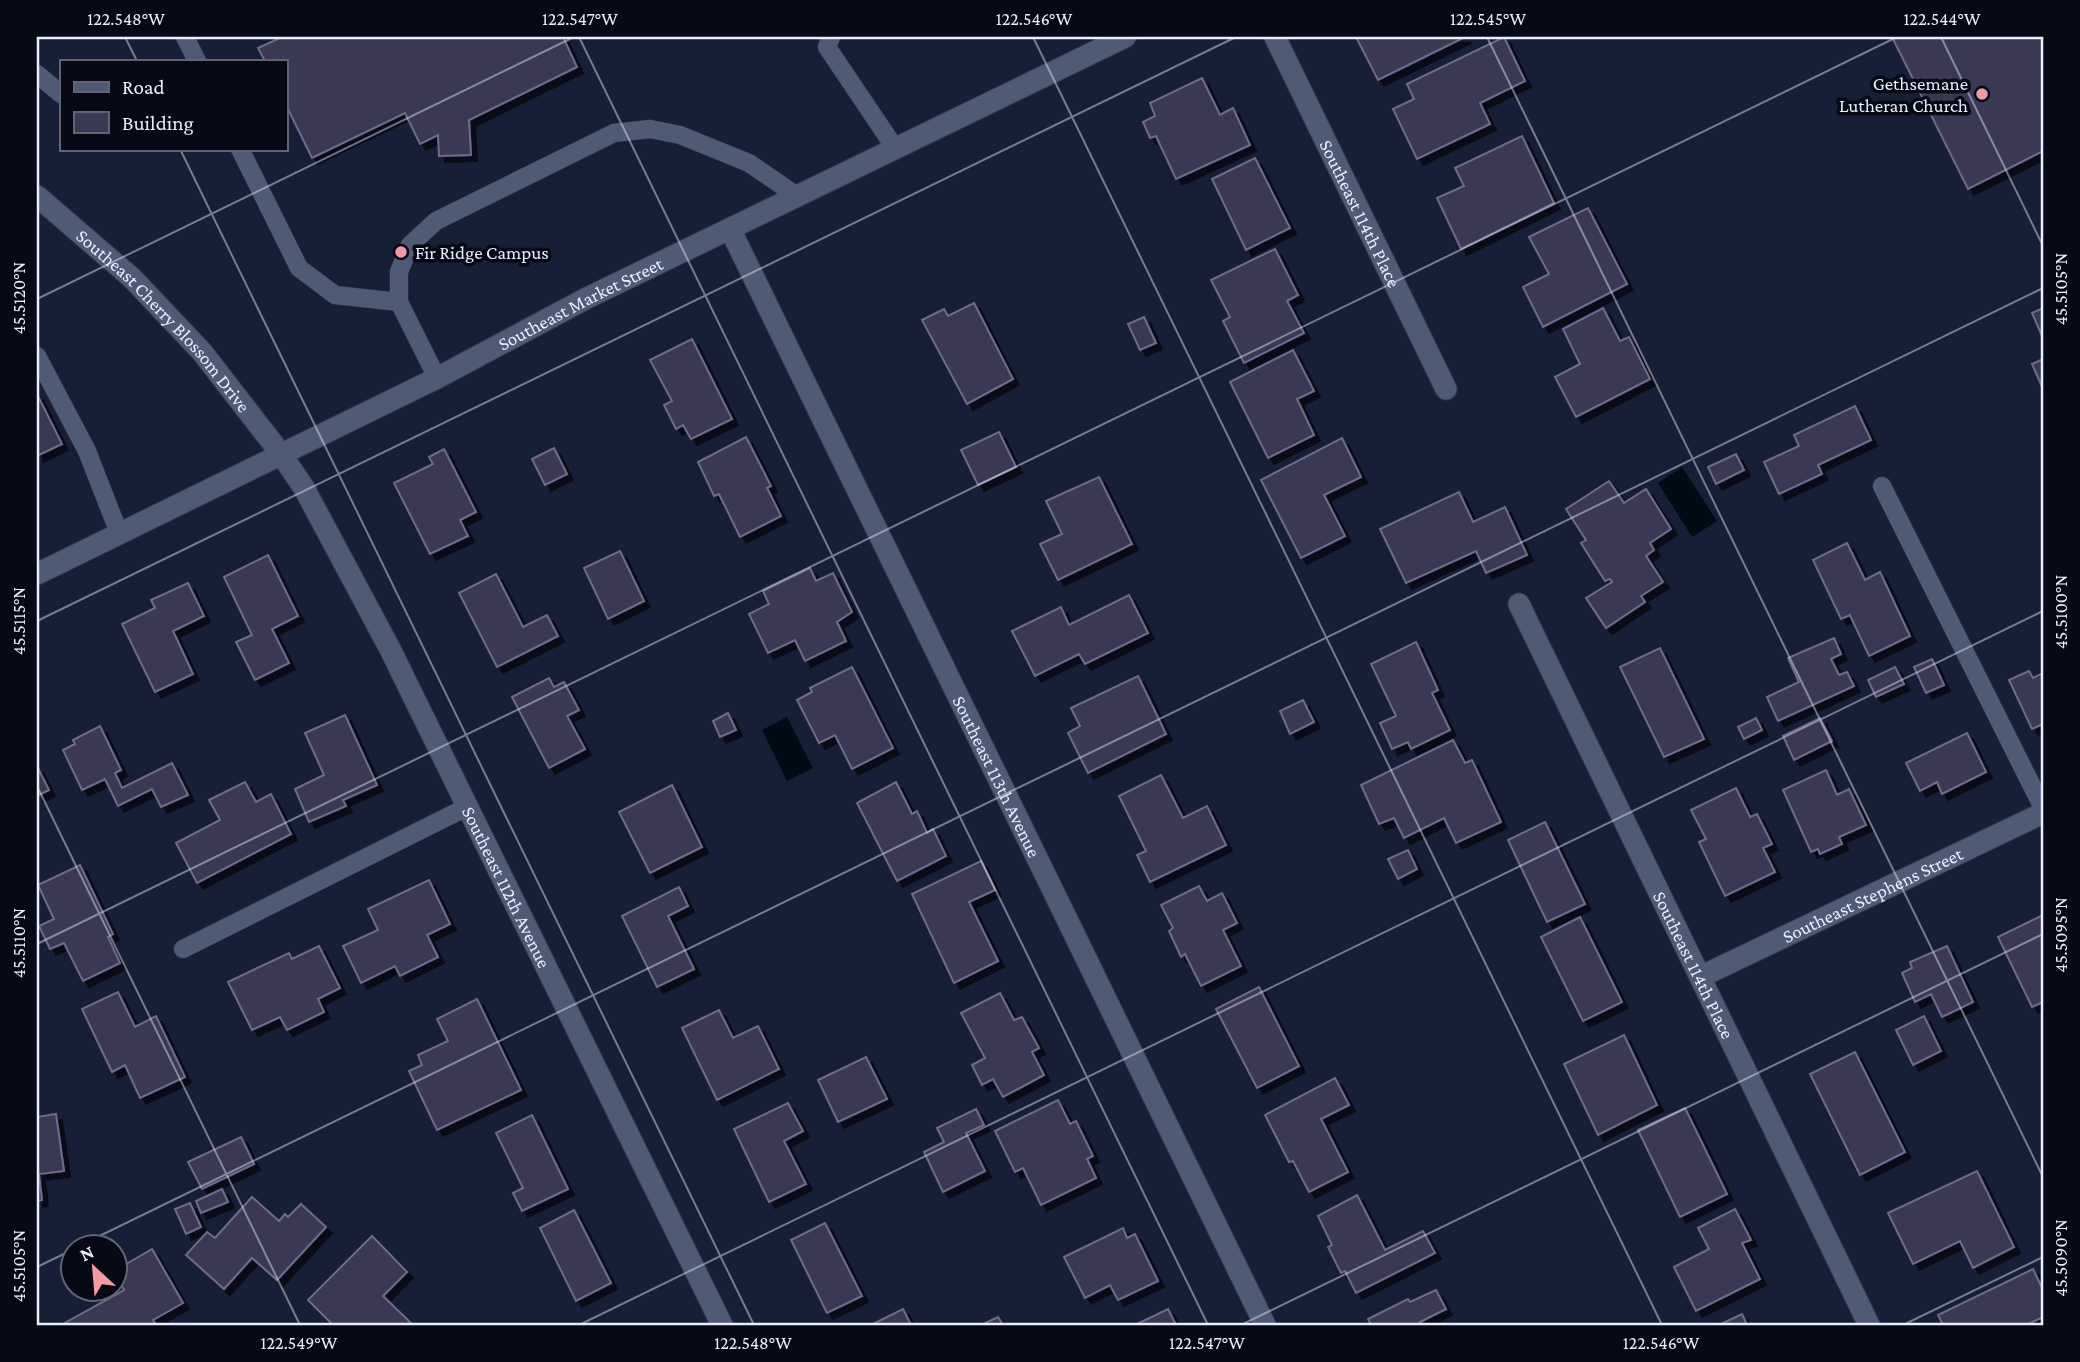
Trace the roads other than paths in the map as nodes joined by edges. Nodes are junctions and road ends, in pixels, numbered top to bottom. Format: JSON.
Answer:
{"nodes":[{"id":1,"x":185,"y":37,"type":"edge"},
{"id":2,"x":831,"y":37,"type":"edge"},
{"id":3,"x":1125,"y":37,"type":"edge"},
{"id":4,"x":1275,"y":37,"type":"edge"},
{"id":5,"x":196,"y":60,"type":"edge"},
{"id":6,"x":37,"y":74,"type":"edge"},
{"id":7,"x":60,"y":93,"type":"edge"},
{"id":8,"x":895,"y":149,"type":"junction"},
{"id":9,"x":240,"y":150,"type":"edge"},
{"id":10,"x":37,"y":196,"type":"edge"},
{"id":11,"x":797,"y":196,"type":"junction"},
{"id":12,"x":730,"y":229,"type":"junction"},
{"id":13,"x":399,"y":302,"type":"junction"},
{"id":14,"x":37,"y":356,"type":"edge"},
{"id":15,"x":437,"y":378,"type":"junction"},
{"id":16,"x":1446,"y":388,"type":"dead end"},
{"id":17,"x":281,"y":454,"type":"junction"},
{"id":18,"x":1882,"y":486,"type":"dead end"},
{"id":19,"x":119,"y":533,"type":"junction"},
{"id":20,"x":37,"y":574,"type":"edge"},
{"id":21,"x":1519,"y":604,"type":"dead end"},
{"id":22,"x":467,"y":807,"type":"junction"},
{"id":23,"x":2043,"y":807,"type":"edge"},
{"id":24,"x":2043,"y":813,"type":"edge"},
{"id":25,"x":183,"y":949,"type":"dead end"},
{"id":26,"x":1700,"y":977,"type":"junction"},
{"id":27,"x":722,"y":1325,"type":"edge"},
{"id":28,"x":1265,"y":1325,"type":"edge"},
{"id":29,"x":1868,"y":1325,"type":"edge"}],
"edges":[{"from":1,"to":5,"type":"lane"},
{"from":2,"to":8,"type":"lane"},
{"from":3,"to":8,"type":"street","name":"Southeast Market Street"},
{"from":4,"to":16,"type":"street","name":"Southeast 114th Place"},
{"from":6,"to":7,"type":"lane"},
{"from":8,"to":11,"type":"street","name":"Southeast Market Street"},
{"from":9,"to":13,"type":"lane"},
{"from":10,"to":17,"type":"street","name":"Southeast Cherry Blossom Drive"},
{"from":11,"to":12,"type":"street","name":"Southeast Market Street"},
{"from":11,"to":13,"type":"lane"},
{"from":12,"to":15,"type":"street","name":"Southeast Market Street"},
{"from":12,"to":28,"type":"street","name":"Southeast 113th Avenue"},
{"from":13,"to":15,"type":"lane"},
{"from":14,"to":19,"type":"lane"},
{"from":15,"to":17,"type":"street","name":"Southeast Market Street"},
{"from":17,"to":19,"type":"street","name":"Southeast Market Street"},
{"from":17,"to":22,"type":"street","name":"Southeast 112th Avenue"},
{"from":18,"to":23,"type":"lane"},
{"from":19,"to":20,"type":"street","name":"Southeast Market Street"},
{"from":21,"to":26,"type":"street","name":"Southeast 114th Place"},
{"from":22,"to":25,"type":"lane"},
{"from":22,"to":27,"type":"street","name":"Southeast 112th Avenue"},
{"from":24,"to":26,"type":"street","name":"Southeast Stephens Street"},
{"from":26,"to":29,"type":"street","name":"Southeast 114th Place"}]}
